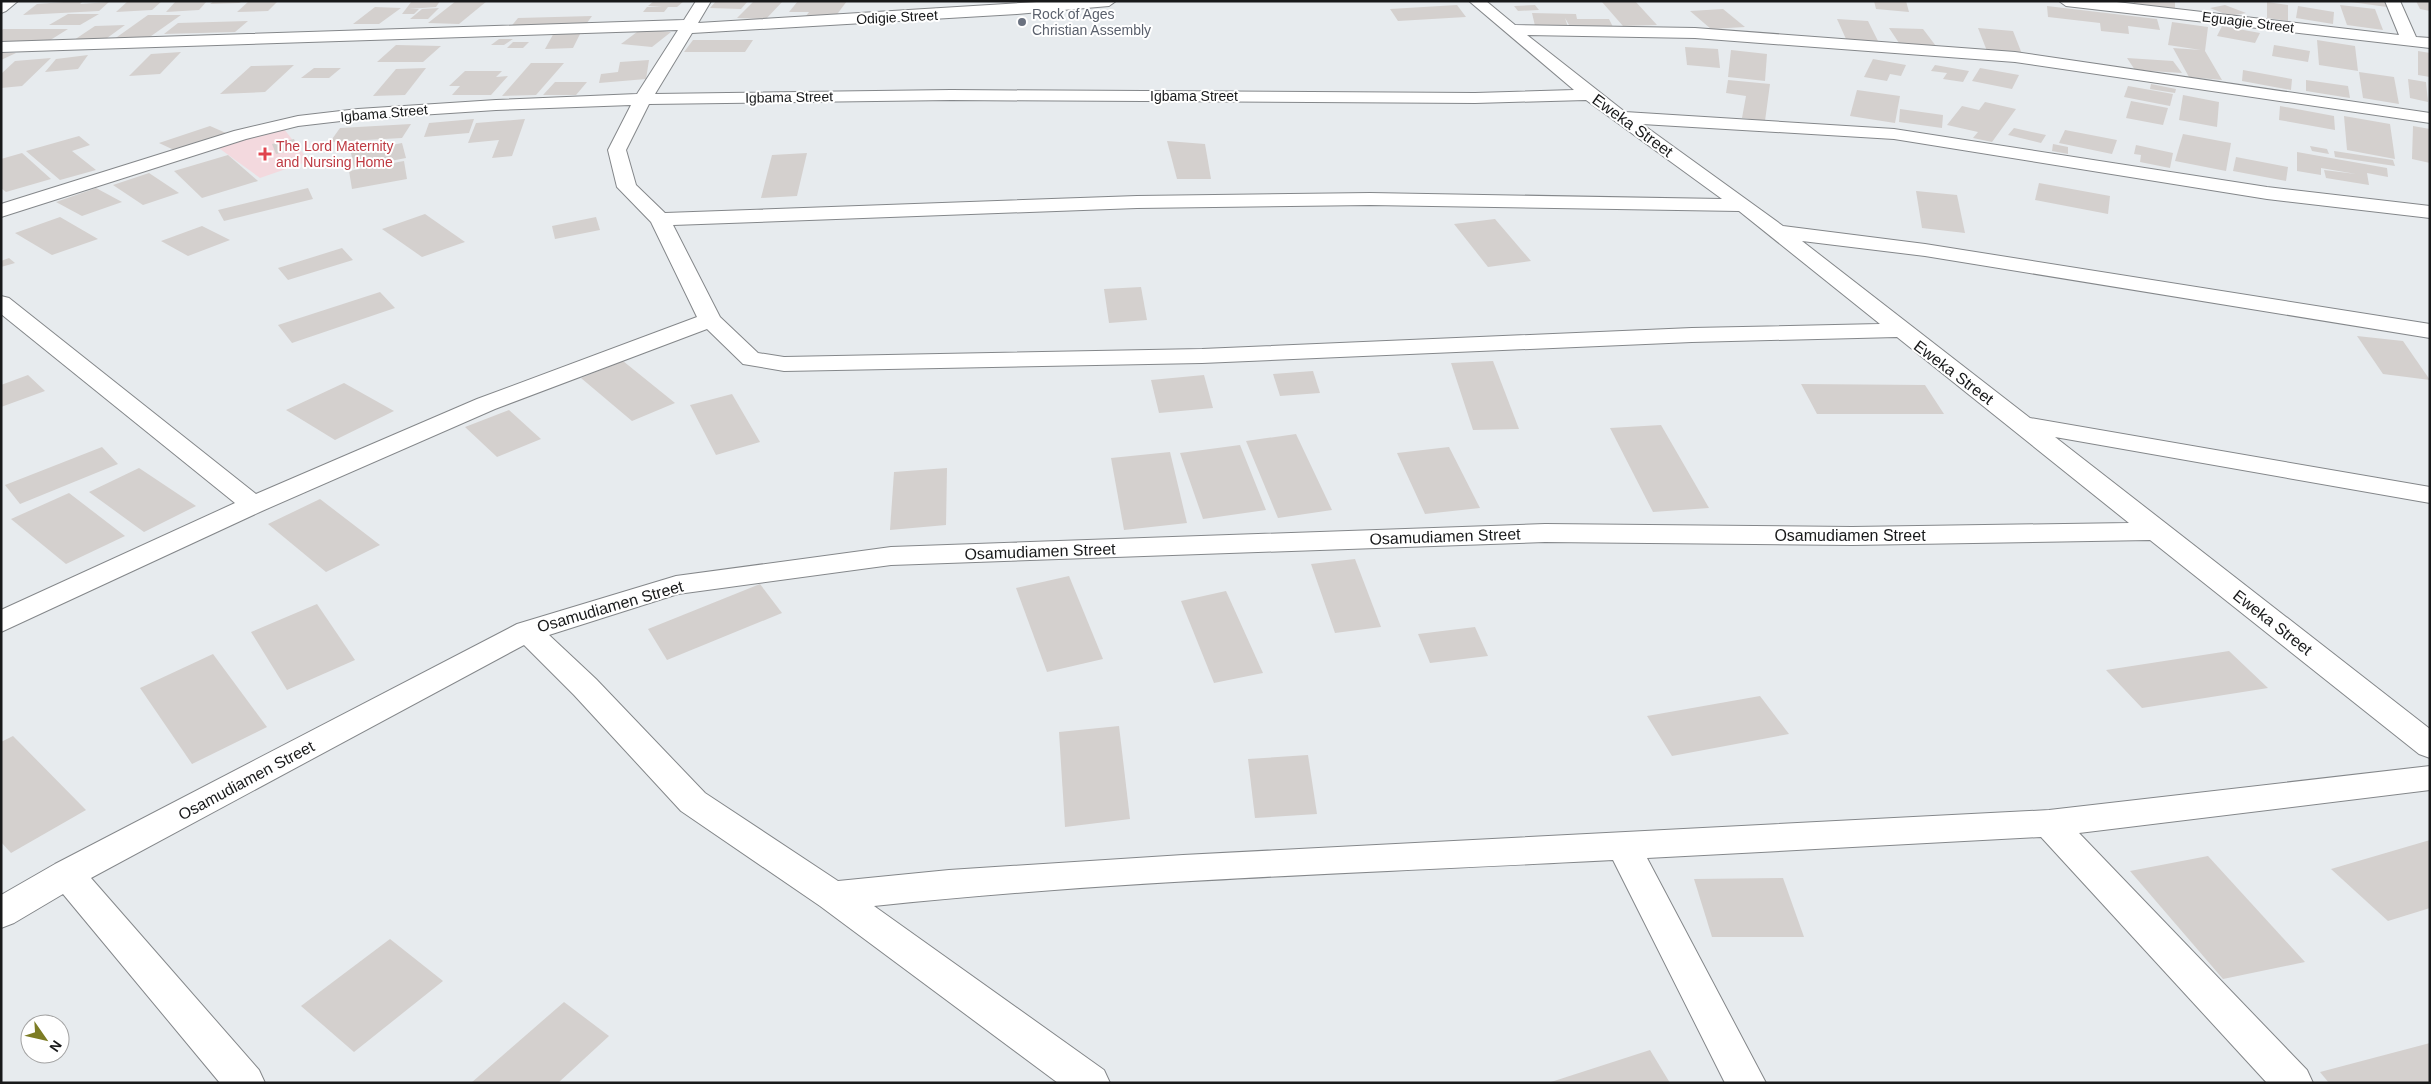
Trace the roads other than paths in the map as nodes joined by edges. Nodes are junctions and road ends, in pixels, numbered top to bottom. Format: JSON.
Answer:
{"nodes":[{"id":1,"x":11,"y":1,"type":"edge"},
{"id":2,"x":704,"y":1,"type":"edge"},
{"id":3,"x":1109,"y":1,"type":"edge"},
{"id":4,"x":1476,"y":1,"type":"edge"},
{"id":5,"x":2066,"y":1,"type":"edge"},
{"id":6,"x":2392,"y":1,"type":"edge"},
{"id":7,"x":1,"y":8,"type":"edge"},
{"id":8,"x":2179,"y":8,"type":"edge"},
{"id":9,"x":687,"y":27,"type":"junction"},
{"id":10,"x":1514,"y":30,"type":"junction"},
{"id":11,"x":2410,"y":41,"type":"junction"},
{"id":12,"x":2430,"y":43,"type":"edge"},
{"id":13,"x":1,"y":47,"type":"edge"},
{"id":14,"x":1590,"y":95,"type":"junction"},
{"id":15,"x":643,"y":99,"type":"junction"},
{"id":16,"x":1622,"y":117,"type":"junction"},
{"id":17,"x":2430,"y":118,"type":"edge"},
{"id":18,"x":1744,"y":205,"type":"junction"},
{"id":19,"x":1,"y":211,"type":"edge"},
{"id":20,"x":2430,"y":212,"type":"edge"},
{"id":21,"x":660,"y":219,"type":"junction"},
{"id":22,"x":1775,"y":231,"type":"junction"},
{"id":23,"x":1,"y":303,"type":"edge"},
{"id":24,"x":710,"y":320,"type":"junction"},
{"id":25,"x":1899,"y":330,"type":"junction"},
{"id":26,"x":2430,"y":331,"type":"edge"},
{"id":27,"x":2024,"y":424,"type":"junction"},
{"id":28,"x":2430,"y":495,"type":"edge"},
{"id":29,"x":253,"y":505,"type":"junction"},
{"id":30,"x":2158,"y":531,"type":"junction"},
{"id":31,"x":1,"y":622,"type":"edge"},
{"id":32,"x":527,"y":631,"type":"junction"},
{"id":33,"x":2430,"y":746,"type":"edge"},
{"id":34,"x":2430,"y":778,"type":"edge"},
{"id":35,"x":2049,"y":823,"type":"junction"},
{"id":36,"x":1624,"y":847,"type":"junction"},
{"id":37,"x":67,"y":874,"type":"junction"},
{"id":38,"x":833,"y":896,"type":"junction"},
{"id":39,"x":1,"y":913,"type":"edge"},
{"id":40,"x":245,"y":1083,"type":"edge"},
{"id":41,"x":1090,"y":1083,"type":"edge"},
{"id":42,"x":1746,"y":1083,"type":"edge"},
{"id":43,"x":2293,"y":1083,"type":"edge"}],
"edges":[{"from":1,"to":7,"type":"street"},
{"from":2,"to":9,"type":"street"},
{"from":3,"to":9,"type":"street","name":"Odigie Street"},
{"from":4,"to":10,"type":"street","name":"Eweka Street"},
{"from":5,"to":8,"type":"street","name":"Eguagie Street"},
{"from":6,"to":11,"type":"street"},
{"from":8,"to":11,"type":"street","name":"Eguagie Street"},
{"from":9,"to":13,"type":"street","name":"Odigie Street"},
{"from":9,"to":15,"type":"street"},
{"from":10,"to":14,"type":"street","name":"Eweka Street"},
{"from":10,"to":17,"type":"street"},
{"from":11,"to":12,"type":"street","name":"Eguagie Street"},
{"from":14,"to":15,"type":"street","name":"Igbama Street"},
{"from":14,"to":16,"type":"street","name":"Eweka Street"},
{"from":15,"to":19,"type":"street","name":"Igbama Street"},
{"from":15,"to":21,"type":"street"},
{"from":16,"to":18,"type":"street","name":"Eweka Street"},
{"from":16,"to":20,"type":"street"},
{"from":18,"to":21,"type":"street"},
{"from":18,"to":22,"type":"street","name":"Eweka Street"},
{"from":21,"to":24,"type":"street"},
{"from":22,"to":25,"type":"street","name":"Eweka Street"},
{"from":22,"to":26,"type":"street"},
{"from":23,"to":29,"type":"street"},
{"from":24,"to":25,"type":"street"},
{"from":24,"to":29,"type":"street"},
{"from":25,"to":27,"type":"street","name":"Eweka Street"},
{"from":27,"to":28,"type":"street"},
{"from":27,"to":30,"type":"street","name":"Eweka Street"},
{"from":29,"to":31,"type":"street"},
{"from":30,"to":32,"type":"street","name":"Osamudiamen Street"},
{"from":30,"to":33,"type":"street","name":"Eweka Street"},
{"from":32,"to":37,"type":"street","name":"Osamudiamen Street"},
{"from":32,"to":38,"type":"street"},
{"from":34,"to":35,"type":"street"},
{"from":35,"to":36,"type":"street"},
{"from":35,"to":43,"type":"street"},
{"from":36,"to":38,"type":"street"},
{"from":36,"to":42,"type":"street"},
{"from":37,"to":39,"type":"street","name":"Osamudiamen Street"},
{"from":37,"to":40,"type":"street"},
{"from":38,"to":41,"type":"street"}]}
